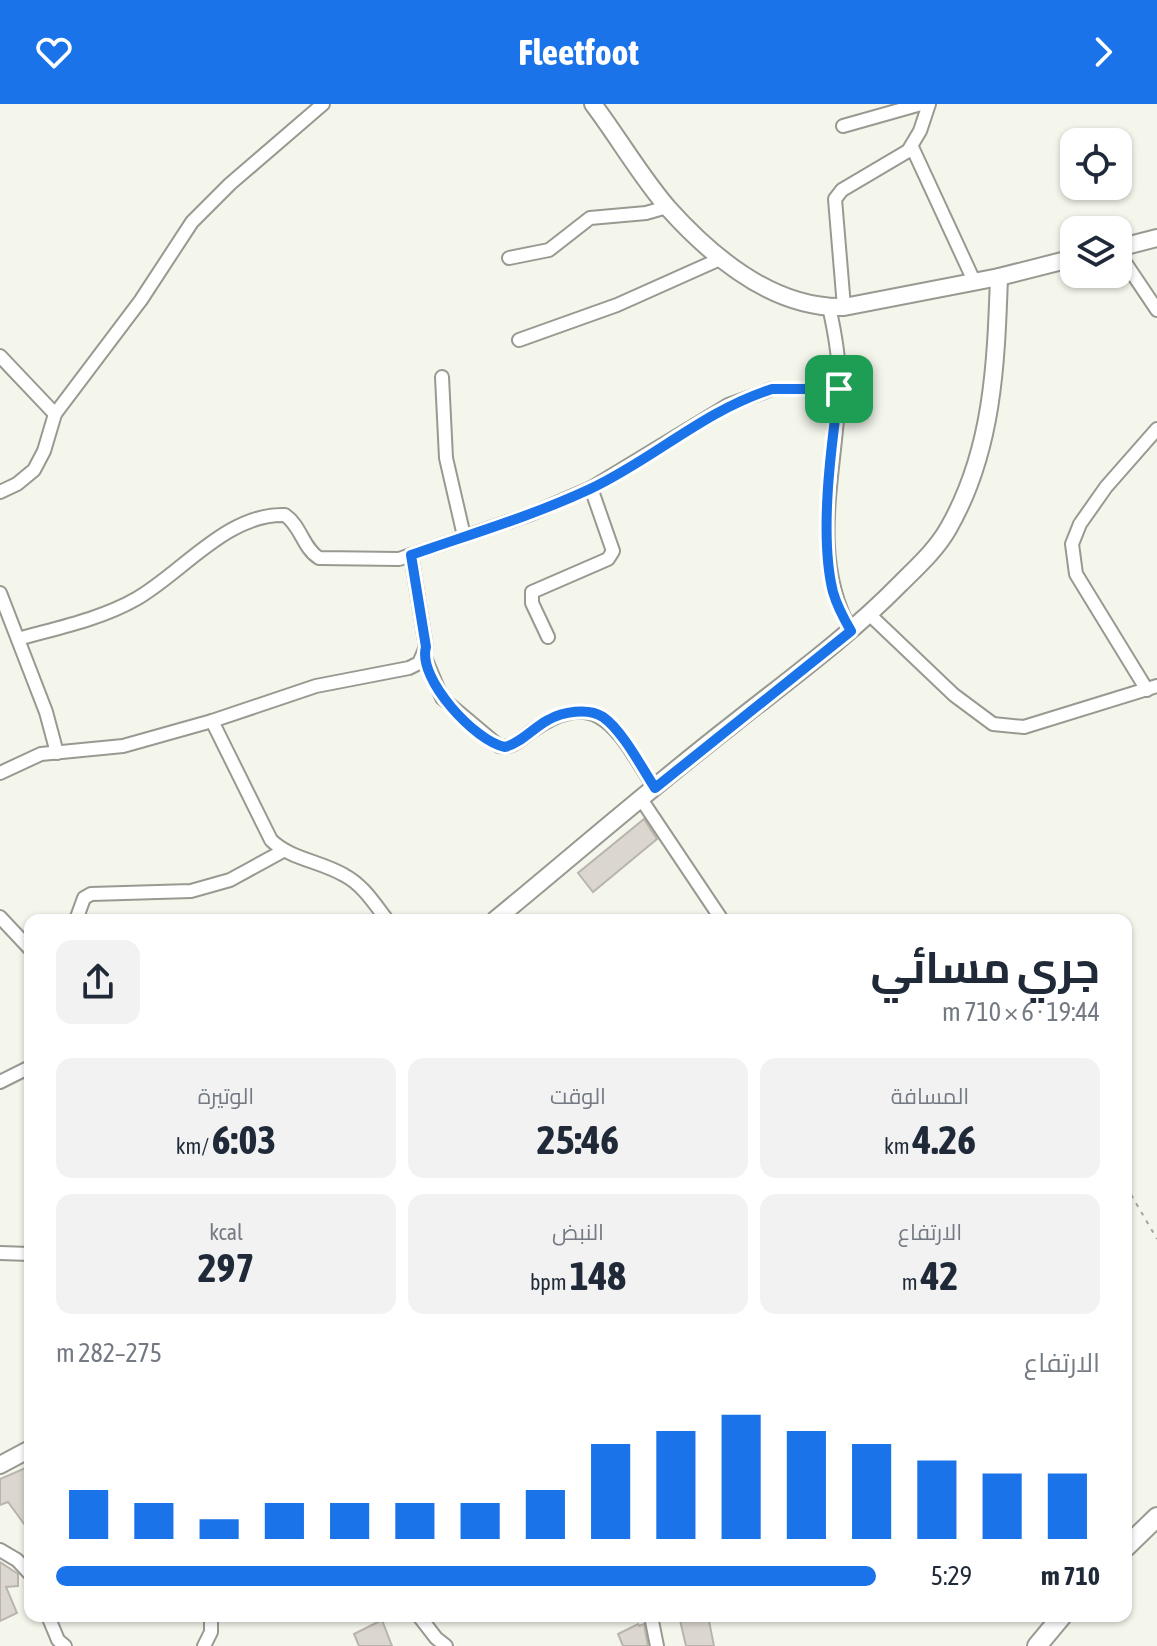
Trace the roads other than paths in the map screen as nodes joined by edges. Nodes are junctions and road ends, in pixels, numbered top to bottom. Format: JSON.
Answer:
{"nodes":[{"id":1,"x":323,"y":104,"type":"edge"},
{"id":2,"x":593,"y":104,"type":"edge"},
{"id":3,"x":921,"y":104,"type":"edge"},
{"id":4,"x":929,"y":104,"type":"edge"},
{"id":5,"x":843,"y":126,"type":"dead end"},
{"id":6,"x":912,"y":147,"type":"junction"},
{"id":7,"x":667,"y":207,"type":"junction"},
{"id":8,"x":1157,"y":238,"type":"edge"},
{"id":9,"x":1132,"y":246,"type":"edge"},
{"id":10,"x":509,"y":258,"type":"dead end"},
{"id":11,"x":720,"y":259,"type":"junction"},
{"id":12,"x":1060,"y":262,"type":"edge"},
{"id":13,"x":1132,"y":272,"type":"edge"},
{"id":14,"x":999,"y":277,"type":"junction"},
{"id":15,"x":974,"y":281,"type":"junction"},
{"id":16,"x":836,"y":307,"type":"junction"},
{"id":17,"x":1157,"y":310,"type":"edge"},
{"id":18,"x":519,"y":340,"type":"dead end"},
{"id":19,"x":0,"y":356,"type":"edge"},
{"id":20,"x":442,"y":377,"type":"dead end"},
{"id":21,"x":839,"y":389,"type":"junction"},
{"id":22,"x":55,"y":414,"type":"junction"},
{"id":23,"x":1157,"y":429,"type":"edge"},
{"id":24,"x":591,"y":488,"type":"junction"},
{"id":25,"x":0,"y":492,"type":"edge"},
{"id":26,"x":464,"y":536,"type":"junction"},
{"id":27,"x":411,"y":555,"type":"junction"},
{"id":28,"x":0,"y":593,"type":"edge"},
{"id":29,"x":870,"y":615,"type":"junction"},
{"id":30,"x":851,"y":631,"type":"junction"},
{"id":31,"x":548,"y":637,"type":"dead end"},
{"id":32,"x":18,"y":639,"type":"junction"},
{"id":33,"x":424,"y":655,"type":"junction"},
{"id":34,"x":1152,"y":688,"type":"edge"},
{"id":35,"x":212,"y":721,"type":"junction"},
{"id":36,"x":57,"y":753,"type":"junction"},
{"id":37,"x":0,"y":773,"type":"edge"},
{"id":38,"x":655,"y":788,"type":"junction"},
{"id":39,"x":641,"y":799,"type":"junction"},
{"id":40,"x":283,"y":851,"type":"junction"},
{"id":41,"x":78,"y":914,"type":"edge"},
{"id":42,"x":382,"y":914,"type":"edge"},
{"id":43,"x":502,"y":914,"type":"edge"},
{"id":44,"x":718,"y":914,"type":"edge"},
{"id":45,"x":0,"y":917,"type":"edge"},
{"id":46,"x":24,"y":943,"type":"edge"},
{"id":47,"x":24,"y":1070,"type":"edge"},
{"id":48,"x":0,"y":1082,"type":"edge"},
{"id":49,"x":0,"y":1253,"type":"edge"},
{"id":50,"x":24,"y":1254,"type":"edge"},
{"id":51,"x":24,"y":1452,"type":"edge"},
{"id":52,"x":0,"y":1465,"type":"edge"},
{"id":53,"x":1157,"y":1517,"type":"edge"},
{"id":54,"x":1132,"y":1541,"type":"edge"},
{"id":55,"x":0,"y":1550,"type":"edge"},
{"id":56,"x":24,"y":1566,"type":"edge"},
{"id":57,"x":50,"y":1622,"type":"edge"},
{"id":58,"x":211,"y":1622,"type":"edge"},
{"id":59,"x":422,"y":1622,"type":"edge"},
{"id":60,"x":425,"y":1622,"type":"edge"},
{"id":61,"x":652,"y":1622,"type":"edge"},
{"id":62,"x":1057,"y":1622,"type":"edge"},
{"id":63,"x":65,"y":1646,"type":"edge"},
{"id":64,"x":204,"y":1646,"type":"edge"},
{"id":65,"x":428,"y":1646,"type":"edge"},
{"id":66,"x":446,"y":1646,"type":"edge"},
{"id":67,"x":657,"y":1646,"type":"edge"},
{"id":68,"x":1037,"y":1646,"type":"edge"}],
"edges":[{"from":1,"to":22,"type":"street"},
{"from":2,"to":7,"type":"street"},
{"from":3,"to":5,"type":"street"},
{"from":4,"to":6,"type":"street"},
{"from":6,"to":15,"type":"street"},
{"from":6,"to":16,"type":"street"},
{"from":7,"to":10,"type":"street"},
{"from":7,"to":11,"type":"street"},
{"from":8,"to":9,"type":"street"},
{"from":11,"to":16,"type":"street"},
{"from":11,"to":18,"type":"street"},
{"from":12,"to":14,"type":"street"},
{"from":13,"to":17,"type":"street"},
{"from":14,"to":15,"type":"street"},
{"from":14,"to":29,"type":"street"},
{"from":15,"to":16,"type":"street"},
{"from":16,"to":21,"type":"street"},
{"from":19,"to":22,"type":"street"},
{"from":20,"to":26,"type":"street"},
{"from":21,"to":24,"type":"street"},
{"from":21,"to":30,"type":"street"},
{"from":22,"to":25,"type":"street"},
{"from":23,"to":34,"type":"street"},
{"from":24,"to":26,"type":"street"},
{"from":24,"to":31,"type":"street"},
{"from":26,"to":27,"type":"street"},
{"from":27,"to":32,"type":"street"},
{"from":27,"to":33,"type":"street"},
{"from":28,"to":32,"type":"street"},
{"from":29,"to":30,"type":"street"},
{"from":29,"to":34,"type":"street"},
{"from":30,"to":38,"type":"street"},
{"from":32,"to":36,"type":"street"},
{"from":33,"to":35,"type":"street"},
{"from":33,"to":38,"type":"street"},
{"from":35,"to":36,"type":"street"},
{"from":35,"to":40,"type":"street"},
{"from":36,"to":37,"type":"street"},
{"from":38,"to":39,"type":"street"},
{"from":39,"to":43,"type":"street"},
{"from":39,"to":44,"type":"street"},
{"from":40,"to":41,"type":"street"},
{"from":40,"to":42,"type":"street"},
{"from":45,"to":46,"type":"street"},
{"from":47,"to":48,"type":"street"},
{"from":49,"to":50,"type":"street"},
{"from":51,"to":52,"type":"street"},
{"from":53,"to":54,"type":"main road"},
{"from":55,"to":56,"type":"street"},
{"from":57,"to":63,"type":"street"},
{"from":58,"to":64,"type":"street"},
{"from":59,"to":65,"type":"street"},
{"from":60,"to":66,"type":"street"},
{"from":61,"to":67,"type":"street"},
{"from":62,"to":68,"type":"main road"}]}
